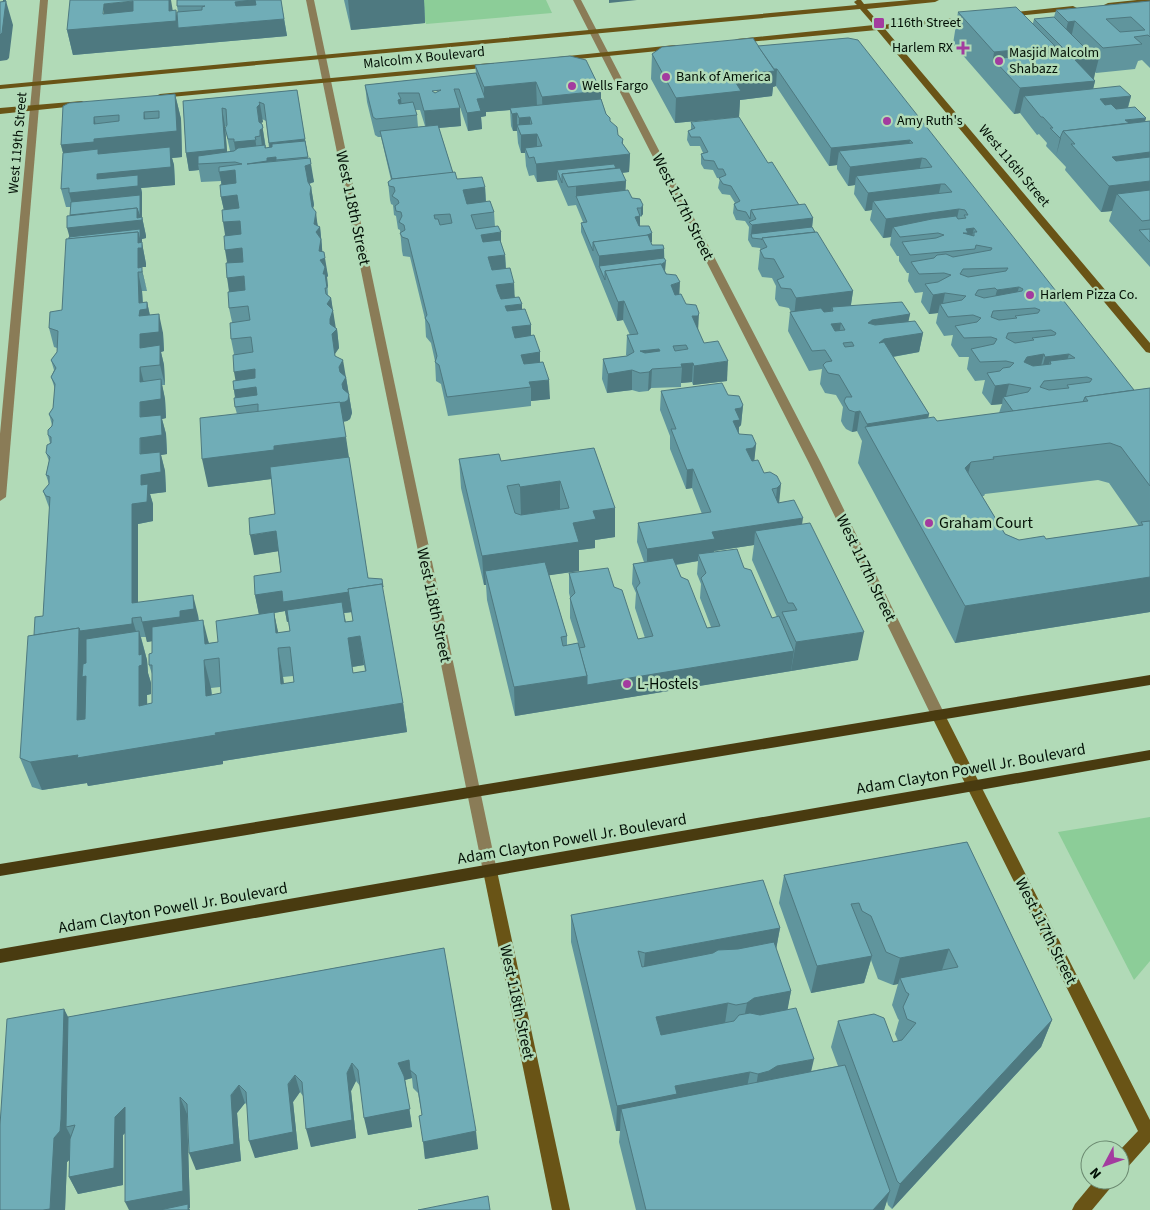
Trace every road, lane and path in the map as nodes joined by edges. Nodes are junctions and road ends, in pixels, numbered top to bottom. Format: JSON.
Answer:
{"nodes":[{"id":1,"x":44,"y":0,"type":"edge"},
{"id":2,"x":310,"y":0,"type":"edge"},
{"id":3,"x":577,"y":0,"type":"edge"},
{"id":4,"x":856,"y":0,"type":"edge"},
{"id":5,"x":935,"y":0,"type":"edge"},
{"id":6,"x":1149,"y":1,"type":"edge"},
{"id":7,"x":1098,"y":6,"type":"edge"},
{"id":8,"x":862,"y":7,"type":"junction"},
{"id":9,"x":1078,"y":8,"type":"edge"},
{"id":10,"x":1002,"y":15,"type":"edge"},
{"id":11,"x":983,"y":17,"type":"edge"},
{"id":12,"x":879,"y":27,"type":"junction"},
{"id":13,"x":593,"y":32,"type":"junction"},
{"id":14,"x":726,"y":42,"type":"edge"},
{"id":15,"x":686,"y":46,"type":"edge"},
{"id":16,"x":604,"y":54,"type":"junction"},
{"id":17,"x":322,"y":58,"type":"junction"},
{"id":18,"x":547,"y":60,"type":"edge"},
{"id":19,"x":498,"y":64,"type":"edge"},
{"id":20,"x":327,"y":82,"type":"junction"},
{"id":21,"x":37,"y":84,"type":"junction"},
{"id":22,"x":0,"y":87,"type":"edge"},
{"id":23,"x":149,"y":97,"type":"edge"},
{"id":24,"x":91,"y":102,"type":"edge"},
{"id":25,"x":35,"y":108,"type":"junction"},
{"id":26,"x":0,"y":111,"type":"edge"},
{"id":27,"x":1150,"y":350,"type":"edge"},
{"id":28,"x":0,"y":497,"type":"edge"},
{"id":29,"x":1150,"y":680,"type":"edge"},
{"id":30,"x":938,"y":715,"type":"junction"},
{"id":31,"x":1150,"y":756,"type":"edge"},
{"id":32,"x":974,"y":787,"type":"junction"},
{"id":33,"x":472,"y":792,"type":"junction"},
{"id":34,"x":0,"y":870,"type":"edge"},
{"id":35,"x":490,"y":871,"type":"junction"},
{"id":36,"x":0,"y":956,"type":"edge"},
{"id":37,"x":1149,"y":1133,"type":"edge"},
{"id":38,"x":1130,"y":1153,"type":"edge"},
{"id":39,"x":1097,"y":1190,"type":"edge"},
{"id":40,"x":561,"y":1210,"type":"edge"},
{"id":41,"x":1080,"y":1210,"type":"edge"}],
"edges":[{"from":1,"to":21,"type":"street","name":"West 119th Street"},
{"from":2,"to":17,"type":"street","name":"West 118th Street"},
{"from":3,"to":13,"type":"street","name":"West 117th Street"},
{"from":4,"to":8,"type":"main road","name":"West 116th Street"},
{"from":5,"to":8,"type":"main road","name":"Malcolm X Boulevard"},
{"from":6,"to":7,"type":"main road"},
{"from":8,"to":12,"type":"main road","name":"West 116th Street"},
{"from":8,"to":13,"type":"main road","name":"Malcolm X Boulevard"},
{"from":9,"to":10,"type":"main road"},
{"from":11,"to":12,"type":"main road"},
{"from":12,"to":14,"type":"main road"},
{"from":12,"to":27,"type":"main road","name":"West 116th Street"},
{"from":13,"to":16,"type":"street","name":"West 117th Street"},
{"from":13,"to":17,"type":"main road","name":"Malcolm X Boulevard"},
{"from":15,"to":16,"type":"main road"},
{"from":16,"to":18,"type":"main road"},
{"from":16,"to":30,"type":"street","name":"West 117th Street"},
{"from":17,"to":20,"type":"street","name":"West 118th Street"},
{"from":17,"to":21,"type":"main road","name":"Malcolm X Boulevard"},
{"from":19,"to":20,"type":"main road","name":"Malcolm X Boulevard"},
{"from":20,"to":23,"type":"main road","name":"Malcolm X Boulevard"},
{"from":20,"to":33,"type":"street","name":"West 118th Street"},
{"from":21,"to":22,"type":"main road","name":"Malcolm X Boulevard"},
{"from":21,"to":25,"type":"street","name":"West 119th Street"},
{"from":24,"to":25,"type":"main road"},
{"from":25,"to":26,"type":"main road"},
{"from":25,"to":28,"type":"street","name":"West 119th Street"},
{"from":29,"to":30,"type":"main road"},
{"from":30,"to":32,"type":"main road","name":"West 117th Street"},
{"from":30,"to":33,"type":"main road"},
{"from":31,"to":32,"type":"main road","name":"Adam Clayton Powell Jr. Boulevard"},
{"from":32,"to":35,"type":"main road","name":"Adam Clayton Powell Jr. Boulevard"},
{"from":32,"to":37,"type":"main road","name":"West 117th Street"},
{"from":33,"to":34,"type":"main road"},
{"from":33,"to":35,"type":"street","name":"West 118th Street"},
{"from":35,"to":36,"type":"main road","name":"Adam Clayton Powell Jr. Boulevard"},
{"from":35,"to":40,"type":"main road","name":"West 118th Street"},
{"from":37,"to":38,"type":"main road"},
{"from":39,"to":41,"type":"main road"}]}
